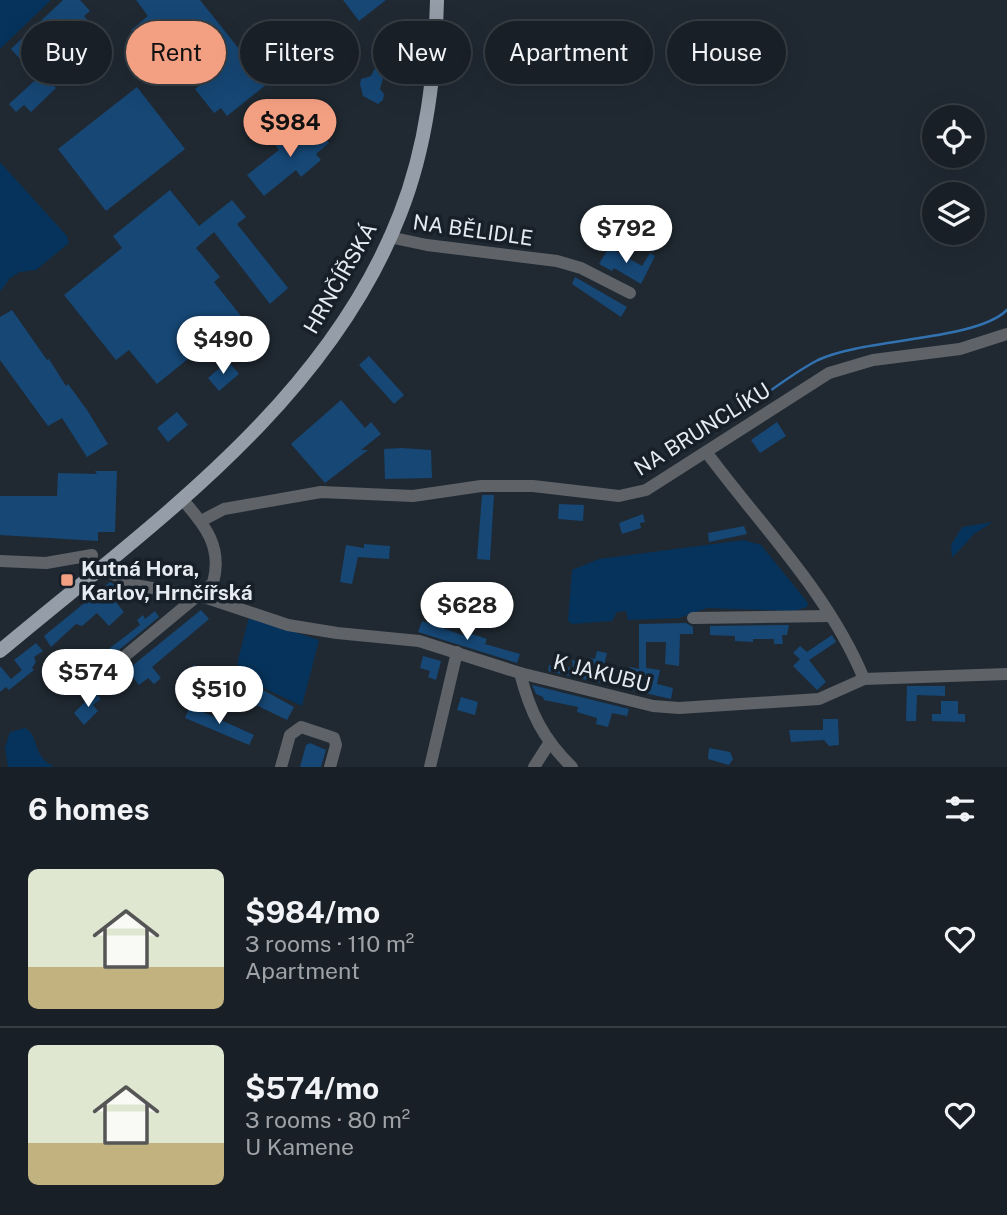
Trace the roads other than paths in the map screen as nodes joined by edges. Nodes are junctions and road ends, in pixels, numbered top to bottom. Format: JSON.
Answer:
{"nodes":[{"id":1,"x":437,"y":0,"type":"edge"},
{"id":2,"x":389,"y":237,"type":"junction"},
{"id":3,"x":630,"y":293,"type":"dead end"},
{"id":4,"x":1007,"y":334,"type":"edge"},
{"id":5,"x":707,"y":453,"type":"junction"},
{"id":6,"x":182,"y":499,"type":"junction"},
{"id":7,"x":201,"y":521,"type":"junction"},
{"id":8,"x":92,"y":555,"type":"dead end"},
{"id":9,"x":0,"y":561,"type":"edge"},
{"id":10,"x":113,"y":574,"type":"dead end"},
{"id":11,"x":201,"y":596,"type":"junction"},
{"id":12,"x":829,"y":616,"type":"junction"},
{"id":13,"x":693,"y":618,"type":"dead end"},
{"id":14,"x":0,"y":651,"type":"edge"},
{"id":15,"x":457,"y":652,"type":"junction"},
{"id":16,"x":520,"y":673,"type":"junction"},
{"id":17,"x":1007,"y":674,"type":"edge"},
{"id":18,"x":864,"y":679,"type":"junction"},
{"id":19,"x":90,"y":685,"type":"dead end"},
{"id":20,"x":548,"y":745,"type":"junction"},
{"id":21,"x":281,"y":767,"type":"edge"},
{"id":22,"x":330,"y":767,"type":"edge"},
{"id":23,"x":430,"y":767,"type":"edge"},
{"id":24,"x":534,"y":767,"type":"edge"},
{"id":25,"x":572,"y":767,"type":"edge"}],
"edges":[{"from":1,"to":2,"type":"main road","name":"HRNČÍŘSKÁ"},
{"from":2,"to":3,"type":"street","name":"NA BĚLIDLE"},
{"from":2,"to":6,"type":"main road","name":"HRNČÍŘSKÁ"},
{"from":4,"to":5,"type":"street","name":"NA BRUNCLÍKU"},
{"from":5,"to":7,"type":"street","name":"NA BRUNCLÍKU"},
{"from":5,"to":12,"type":"street"},
{"from":6,"to":7,"type":"street"},
{"from":6,"to":14,"type":"main road","name":"HRNČÍŘSKÁ"},
{"from":7,"to":11,"type":"street"},
{"from":8,"to":9,"type":"street"},
{"from":10,"to":11,"type":"street","name":"K JAKUBU"},
{"from":11,"to":15,"type":"street","name":"K JAKUBU"},
{"from":11,"to":19,"type":"street"},
{"from":12,"to":13,"type":"street"},
{"from":12,"to":18,"type":"street"},
{"from":15,"to":16,"type":"street","name":"K JAKUBU"},
{"from":15,"to":23,"type":"street"},
{"from":16,"to":18,"type":"street","name":"K JAKUBU"},
{"from":16,"to":20,"type":"street"},
{"from":17,"to":18,"type":"street","name":"K JAKUBU"},
{"from":20,"to":24,"type":"street"},
{"from":20,"to":25,"type":"street"},
{"from":21,"to":22,"type":"street"}]}
